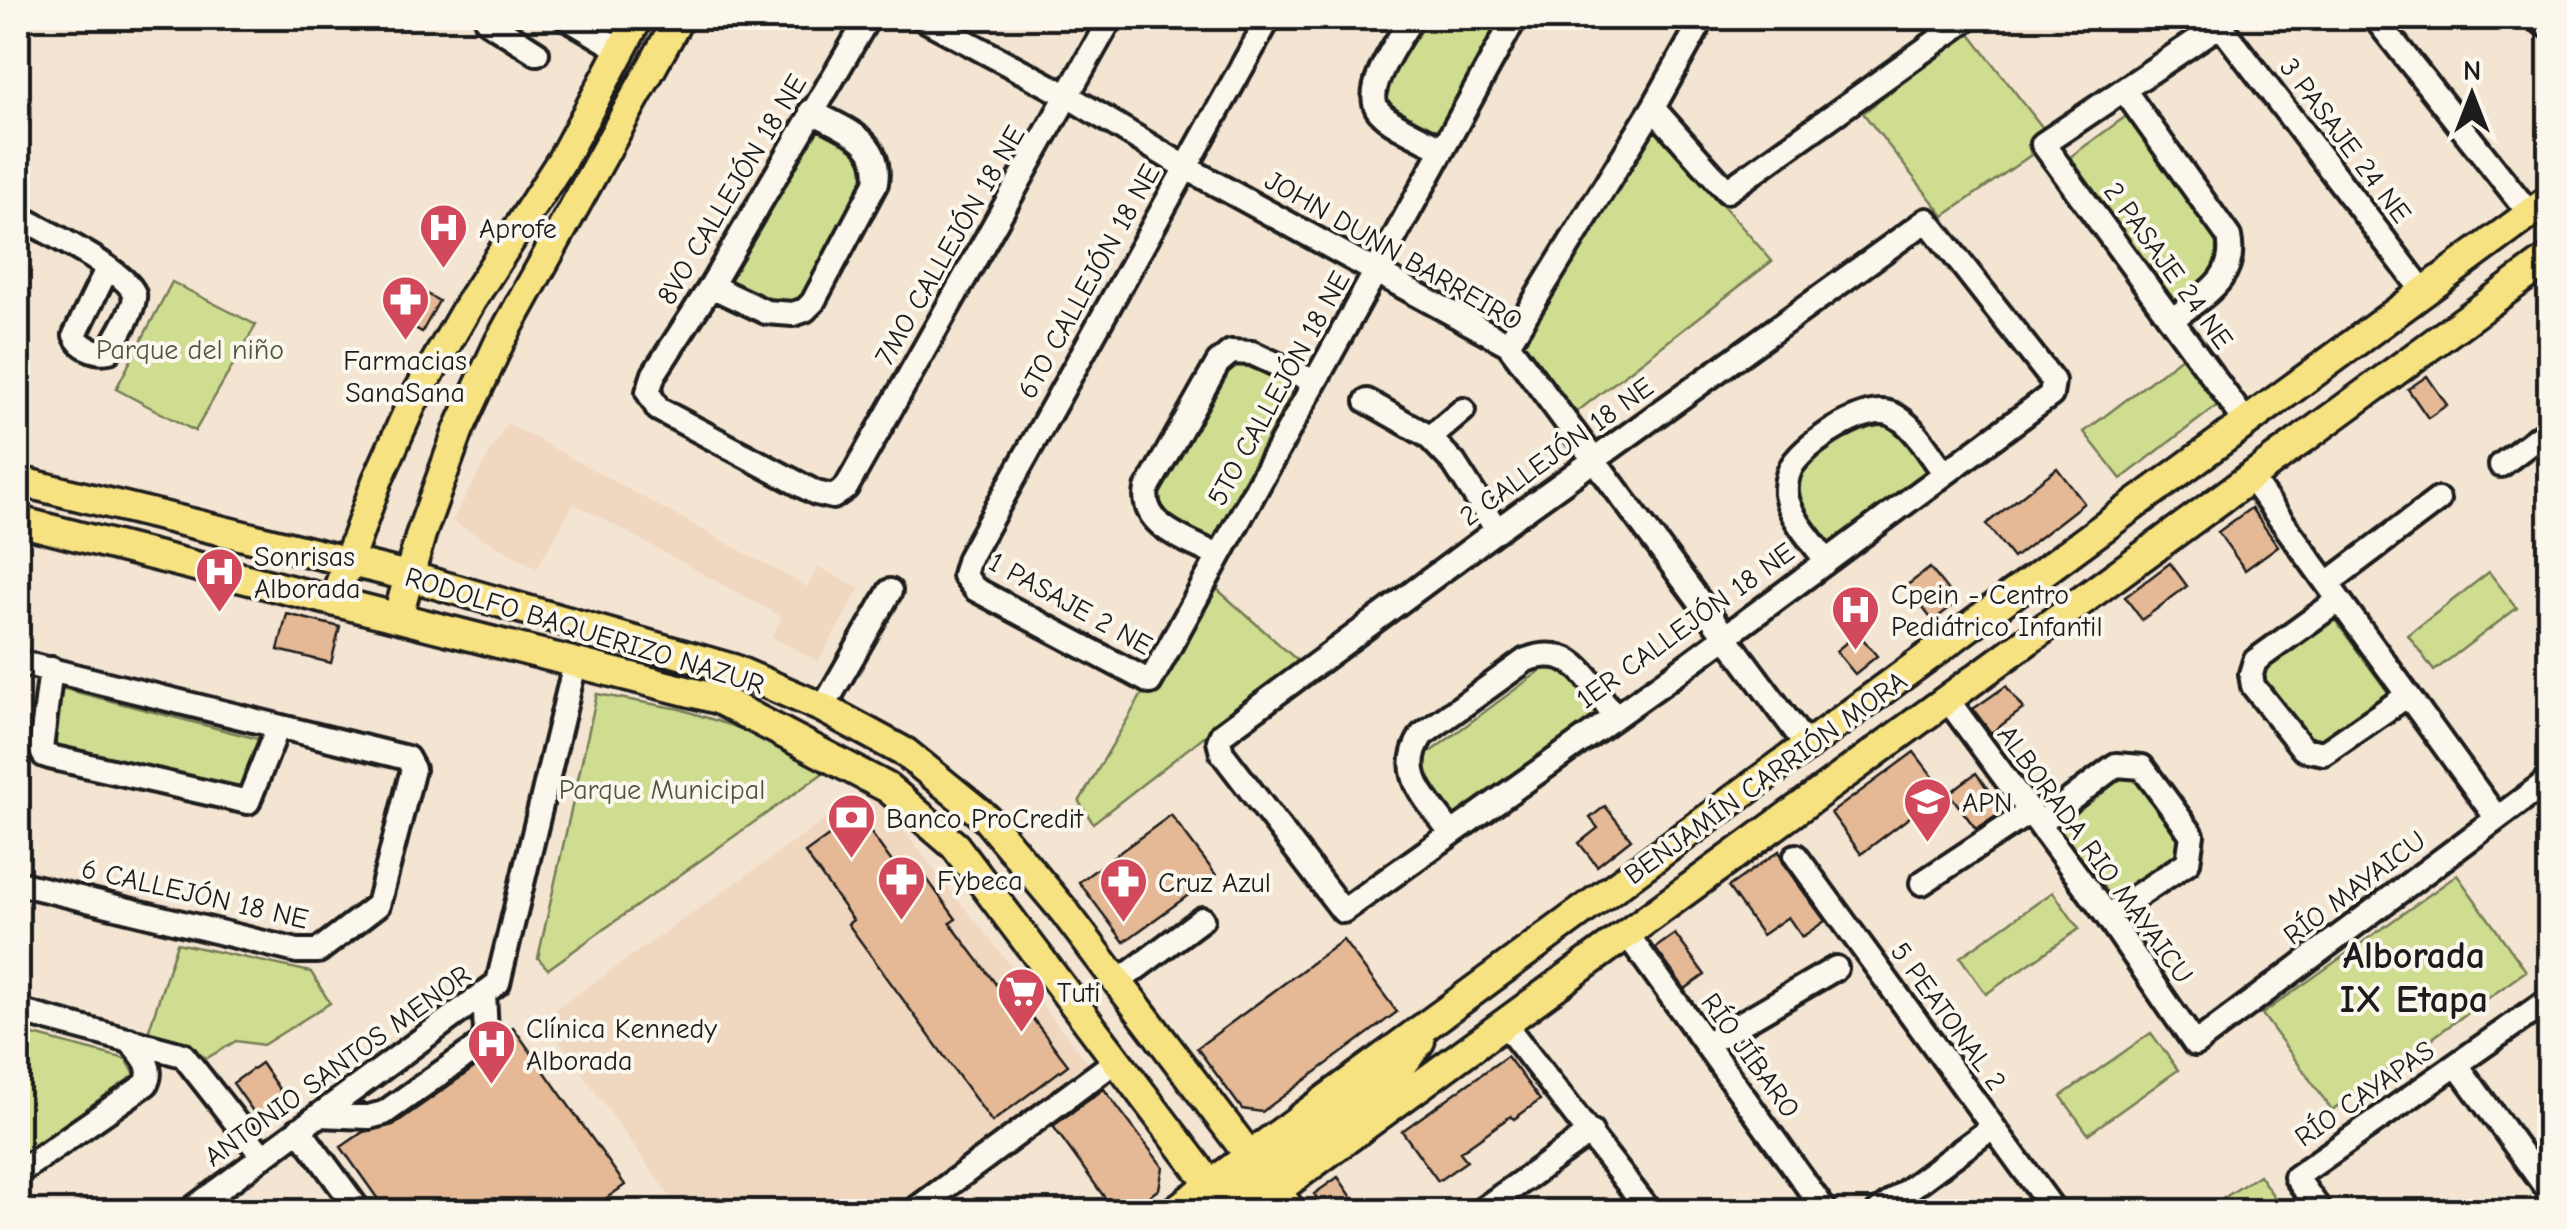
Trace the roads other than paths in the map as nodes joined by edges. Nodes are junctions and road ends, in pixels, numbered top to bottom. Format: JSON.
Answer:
{"nodes":[{"id":1,"x":486,"y":18,"type":"edge"},
{"id":2,"x":566,"y":18,"type":"edge"},
{"id":3,"x":638,"y":18,"type":"edge"},
{"id":4,"x":678,"y":18,"type":"edge"},
{"id":5,"x":868,"y":18,"type":"edge"},
{"id":6,"x":922,"y":18,"type":"edge"},
{"id":7,"x":1111,"y":18,"type":"edge"},
{"id":8,"x":1269,"y":18,"type":"edge"},
{"id":9,"x":1412,"y":18,"type":"edge"},
{"id":10,"x":1515,"y":18,"type":"edge"},
{"id":11,"x":1703,"y":18,"type":"edge"},
{"id":12,"x":1969,"y":18,"type":"edge"},
{"id":13,"x":2375,"y":18,"type":"edge"},
{"id":14,"x":2534,"y":18,"type":"edge"},
{"id":15,"x":2550,"y":26,"type":"edge"},
{"id":16,"x":621,"y":50,"type":"junction"},
{"id":17,"x":537,"y":53,"type":"dead end"},
{"id":18,"x":2124,"y":90,"type":"junction"},
{"id":19,"x":1068,"y":96,"type":"junction"},
{"id":20,"x":1654,"y":108,"type":"junction"},
{"id":21,"x":812,"y":111,"type":"junction"},
{"id":22,"x":1442,"y":148,"type":"junction"},
{"id":23,"x":1186,"y":166,"type":"junction"},
{"id":24,"x":2540,"y":206,"type":"edge"},
{"id":25,"x":18,"y":216,"type":"edge"},
{"id":26,"x":2550,"y":258,"type":"edge"},
{"id":27,"x":98,"y":262,"type":"dead end"},
{"id":28,"x":1377,"y":271,"type":"junction"},
{"id":29,"x":711,"y":286,"type":"junction"},
{"id":30,"x":2424,"y":292,"type":"junction"},
{"id":31,"x":2172,"y":320,"type":"junction"},
{"id":32,"x":1508,"y":344,"type":"junction"},
{"id":33,"x":1313,"y":382,"type":"junction"},
{"id":34,"x":2052,"y":382,"type":"joint"},
{"id":35,"x":648,"y":392,"type":"joint"},
{"id":36,"x":1366,"y":402,"type":"dead end"},
{"id":37,"x":1463,"y":410,"type":"dead end"},
{"id":38,"x":2246,"y":422,"type":"junction"},
{"id":39,"x":2550,"y":428,"type":"edge"},
{"id":40,"x":1430,"y":438,"type":"junction"},
{"id":41,"x":1594,"y":460,"type":"junction"},
{"id":42,"x":2501,"y":464,"type":"dead end"},
{"id":43,"x":1944,"y":472,"type":"junction"},
{"id":44,"x":2250,"y":477,"type":"junction"},
{"id":45,"x":18,"y":480,"type":"edge"},
{"id":46,"x":2438,"y":500,"type":"dead end"},
{"id":47,"x":18,"y":521,"type":"edge"},
{"id":48,"x":1497,"y":530,"type":"junction"},
{"id":49,"x":1218,"y":556,"type":"junction"},
{"id":50,"x":1826,"y":560,"type":"junction"},
{"id":51,"x":349,"y":561,"type":"junction"},
{"id":52,"x":964,"y":575,"type":"joint"},
{"id":53,"x":408,"y":576,"type":"junction"},
{"id":54,"x":890,"y":591,"type":"dead end"},
{"id":55,"x":2334,"y":591,"type":"junction"},
{"id":56,"x":334,"y":602,"type":"junction"},
{"id":57,"x":398,"y":616,"type":"junction"},
{"id":58,"x":1724,"y":634,"type":"junction"},
{"id":59,"x":18,"y":662,"type":"edge"},
{"id":60,"x":575,"y":664,"type":"junction"},
{"id":61,"x":51,"y":670,"type":"junction"},
{"id":62,"x":1150,"y":682,"type":"joint"},
{"id":63,"x":2408,"y":695,"type":"junction"},
{"id":64,"x":1947,"y":699,"type":"junction"},
{"id":65,"x":822,"y":708,"type":"junction"},
{"id":66,"x":1613,"y":716,"type":"junction"},
{"id":67,"x":278,"y":727,"type":"junction"},
{"id":68,"x":1806,"y":746,"type":"junction"},
{"id":69,"x":2550,"y":779,"type":"edge"},
{"id":70,"x":2035,"y":817,"type":"junction"},
{"id":71,"x":2496,"y":817,"type":"junction"},
{"id":72,"x":1689,"y":832,"type":"junction"},
{"id":73,"x":1451,"y":833,"type":"junction"},
{"id":74,"x":1796,"y":856,"type":"dead end"},
{"id":75,"x":18,"y":883,"type":"edge"},
{"id":76,"x":1922,"y":883,"type":"dead end"},
{"id":77,"x":1342,"y":911,"type":"joint"},
{"id":78,"x":2108,"y":916,"type":"junction"},
{"id":79,"x":1202,"y":918,"type":"dead end"},
{"id":80,"x":1626,"y":934,"type":"junction"},
{"id":81,"x":1546,"y":938,"type":"junction"},
{"id":82,"x":1836,"y":968,"type":"dead end"},
{"id":83,"x":1118,"y":982,"type":"junction"},
{"id":84,"x":484,"y":994,"type":"junction"},
{"id":85,"x":2550,"y":999,"type":"edge"},
{"id":86,"x":18,"y":1011,"type":"edge"},
{"id":87,"x":1504,"y":1024,"type":"junction"},
{"id":88,"x":129,"y":1040,"type":"junction"},
{"id":89,"x":1706,"y":1044,"type":"junction"},
{"id":90,"x":2195,"y":1044,"type":"joint"},
{"id":91,"x":1116,"y":1060,"type":"junction"},
{"id":92,"x":2457,"y":1065,"type":"junction"},
{"id":93,"x":319,"y":1115,"type":"junction"},
{"id":94,"x":1993,"y":1128,"type":"junction"},
{"id":95,"x":300,"y":1129,"type":"junction"},
{"id":96,"x":1592,"y":1132,"type":"junction"},
{"id":97,"x":263,"y":1157,"type":"junction"},
{"id":98,"x":18,"y":1174,"type":"edge"},
{"id":99,"x":2550,"y":1193,"type":"edge"},
{"id":100,"x":1242,"y":1194,"type":"edge"},
{"id":101,"x":188,"y":1212,"type":"edge"},
{"id":102,"x":360,"y":1212,"type":"edge"},
{"id":103,"x":912,"y":1212,"type":"edge"},
{"id":104,"x":1173,"y":1212,"type":"edge"},
{"id":105,"x":1479,"y":1212,"type":"edge"},
{"id":106,"x":1650,"y":1212,"type":"edge"},
{"id":107,"x":1826,"y":1212,"type":"edge"},
{"id":108,"x":1878,"y":1212,"type":"edge"},
{"id":109,"x":2055,"y":1212,"type":"edge"},
{"id":110,"x":2321,"y":1212,"type":"edge"}],
"edges":[{"from":1,"to":17,"type":"street"},
{"from":2,"to":16,"type":"street"},
{"from":3,"to":16,"type":"main road"},
{"from":4,"to":53,"type":"main road"},
{"from":5,"to":21,"type":"street","name":"8VO CALLEJÓN 18 NE"},
{"from":6,"to":19,"type":"street","name":"JOHN DUNN BARREIRO"},
{"from":7,"to":19,"type":"street","name":"7MO CALLEJÓN 18 NE"},
{"from":8,"to":23,"type":"street","name":"6TO CALLEJÓN 18 NE"},
{"from":9,"to":22,"type":"street"},
{"from":10,"to":22,"type":"street","name":"5TO CALLEJÓN 18 NE"},
{"from":11,"to":20,"type":"street"},
{"from":12,"to":20,"type":"street"},
{"from":13,"to":24,"type":"street"},
{"from":14,"to":15,"type":"street"},
{"from":16,"to":51,"type":"main road"},
{"from":18,"to":30,"type":"street","name":"3 PASAJE 24 NE"},
{"from":18,"to":31,"type":"street"},
{"from":18,"to":31,"type":"street","name":"2 PASAJE 24 NE"},
{"from":19,"to":23,"type":"street","name":"JOHN DUNN BARREIRO"},
{"from":19,"to":35,"type":"street","name":"7MO CALLEJÓN 18 NE"},
{"from":20,"to":32,"type":"street"},
{"from":21,"to":29,"type":"street","name":"8VO CALLEJÓN 18 NE"},
{"from":21,"to":29,"type":"street"},
{"from":22,"to":28,"type":"street","name":"5TO CALLEJÓN 18 NE"},
{"from":23,"to":28,"type":"street","name":"JOHN DUNN BARREIRO"},
{"from":23,"to":52,"type":"street","name":"6TO CALLEJÓN 18 NE"},
{"from":24,"to":30,"type":"main road","name":"BENJAMÍN CARRIÓN MORA"},
{"from":25,"to":27,"type":"street"},
{"from":26,"to":44,"type":"main road","name":"BENJAMÍN CARRIÓN MORA"},
{"from":28,"to":32,"type":"street","name":"JOHN DUNN BARREIRO"},
{"from":28,"to":33,"type":"street","name":"5TO CALLEJÓN 18 NE"},
{"from":29,"to":35,"type":"street","name":"8VO CALLEJÓN 18 NE"},
{"from":30,"to":38,"type":"main road","name":"BENJAMÍN CARRIÓN MORA"},
{"from":31,"to":38,"type":"street","name":"2 PASAJE 24 NE"},
{"from":32,"to":41,"type":"street","name":"JOHN DUNN BARREIRO"},
{"from":33,"to":49,"type":"street","name":"5TO CALLEJÓN 18 NE"},
{"from":33,"to":49,"type":"street"},
{"from":34,"to":41,"type":"street","name":"2 CALLEJÓN 18 NE"},
{"from":34,"to":43,"type":"street","name":"1ER CALLEJÓN 18 NE"},
{"from":36,"to":40,"type":"street"},
{"from":37,"to":40,"type":"street"},
{"from":38,"to":68,"type":"main road","name":"BENJAMÍN CARRIÓN MORA"},
{"from":39,"to":42,"type":"street"},
{"from":40,"to":48,"type":"street"},
{"from":41,"to":48,"type":"street","name":"2 CALLEJÓN 18 NE"},
{"from":41,"to":58,"type":"street","name":"JOHN DUNN BARREIRO"},
{"from":43,"to":50,"type":"street","name":"1ER CALLEJÓN 18 NE"},
{"from":43,"to":50,"type":"street"},
{"from":44,"to":55,"type":"street"},
{"from":44,"to":64,"type":"main road","name":"BENJAMÍN CARRIÓN MORA"},
{"from":45,"to":51,"type":"main road","name":"RODOLFO BAQUERIZO NAZUR"},
{"from":46,"to":55,"type":"street"},
{"from":47,"to":56,"type":"main road","name":"RODOLFO BAQUERIZO NAZUR"},
{"from":48,"to":77,"type":"street","name":"2 CALLEJÓN 18 NE"},
{"from":49,"to":62,"type":"street","name":"5TO CALLEJÓN 18 NE"},
{"from":50,"to":58,"type":"street","name":"1ER CALLEJÓN 18 NE"},
{"from":51,"to":53,"type":"main road","name":"RODOLFO BAQUERIZO NAZUR"},
{"from":51,"to":56,"type":"main road"},
{"from":52,"to":62,"type":"street","name":"1 PASAJE 2 NE"},
{"from":53,"to":57,"type":"main road"},
{"from":53,"to":65,"type":"main road","name":"RODOLFO BAQUERIZO NAZUR"},
{"from":54,"to":65,"type":"street"},
{"from":55,"to":63,"type":"street"},
{"from":55,"to":63,"type":"street"},
{"from":56,"to":57,"type":"main road","name":"RODOLFO BAQUERIZO NAZUR"},
{"from":57,"to":60,"type":"main road","name":"RODOLFO BAQUERIZO NAZUR"},
{"from":58,"to":66,"type":"street","name":"1ER CALLEJÓN 18 NE"},
{"from":58,"to":68,"type":"street","name":"JOHN DUNN BARREIRO"},
{"from":59,"to":61,"type":"street"},
{"from":60,"to":84,"type":"street","name":"ANTONIO SANTOS MENOR"},
{"from":60,"to":91,"type":"main road","name":"RODOLFO BAQUERIZO NAZUR"},
{"from":61,"to":67,"type":"street"},
{"from":61,"to":67,"type":"street"},
{"from":63,"to":71,"type":"street"},
{"from":64,"to":70,"type":"street","name":"ALBORADA RIO MAYAICU"},
{"from":64,"to":80,"type":"main road","name":"BENJAMÍN CARRIÓN MORA"},
{"from":65,"to":83,"type":"main road","name":"RODOLFO BAQUERIZO NAZUR"},
{"from":66,"to":73,"type":"street","name":"1ER CALLEJÓN 18 NE"},
{"from":66,"to":73,"type":"street"},
{"from":67,"to":75,"type":"street","name":"6 CALLEJÓN 18 NE"},
{"from":68,"to":72,"type":"main road","name":"BENJAMÍN CARRIÓN MORA"},
{"from":69,"to":71,"type":"street","name":"RÍO MAYAICU"},
{"from":70,"to":76,"type":"street"},
{"from":70,"to":78,"type":"street","name":"ALBORADA RIO MAYAICU"},
{"from":70,"to":78,"type":"street"},
{"from":71,"to":90,"type":"street","name":"RÍO MAYAICU"},
{"from":72,"to":80,"type":"main road"},
{"from":72,"to":81,"type":"main road","name":"BENJAMÍN CARRIÓN MORA"},
{"from":73,"to":77,"type":"street","name":"1ER CALLEJÓN 18 NE"},
{"from":74,"to":94,"type":"street","name":"5 PEATONAL 2"},
{"from":78,"to":90,"type":"street","name":"ALBORADA RIO MAYAICU"},
{"from":79,"to":83,"type":"street"},
{"from":80,"to":87,"type":"main road","name":"BENJAMÍN CARRIÓN MORA"},
{"from":80,"to":89,"type":"street","name":"RÍO JÍBARO"},
{"from":81,"to":87,"type":"main road"},
{"from":81,"to":100,"type":"main road","name":"BENJAMÍN CARRIÓN MORA"},
{"from":82,"to":89,"type":"street"},
{"from":83,"to":100,"type":"main road","name":"RODOLFO BAQUERIZO NAZUR"},
{"from":84,"to":93,"type":"street","name":"ANTONIO SANTOS MENOR"},
{"from":84,"to":93,"type":"street"},
{"from":85,"to":92,"type":"street","name":"RÍO CAYAPAS"},
{"from":86,"to":88,"type":"street"},
{"from":87,"to":96,"type":"street"},
{"from":87,"to":100,"type":"main road","name":"BENJAMÍN CARRIÓN MORA"},
{"from":88,"to":97,"type":"street"},
{"from":88,"to":98,"type":"street"},
{"from":89,"to":107,"type":"street","name":"RÍO JÍBARO"},
{"from":91,"to":100,"type":"main road","name":"RODOLFO BAQUERIZO NAZUR"},
{"from":91,"to":103,"type":"street"},
{"from":92,"to":99,"type":"street"},
{"from":92,"to":110,"type":"street","name":"RÍO CAYAPAS"},
{"from":93,"to":95,"type":"street","name":"ANTONIO SANTOS MENOR"},
{"from":94,"to":108,"type":"street"},
{"from":94,"to":109,"type":"street","name":"5 PEATONAL 2"},
{"from":95,"to":97,"type":"street","name":"ANTONIO SANTOS MENOR"},
{"from":95,"to":102,"type":"street"},
{"from":96,"to":105,"type":"street"},
{"from":96,"to":106,"type":"street"},
{"from":97,"to":101,"type":"street","name":"ANTONIO SANTOS MENOR"},
{"from":100,"to":104,"type":"main road","name":"BENJAMÍN CARRIÓN MORA"}]}
